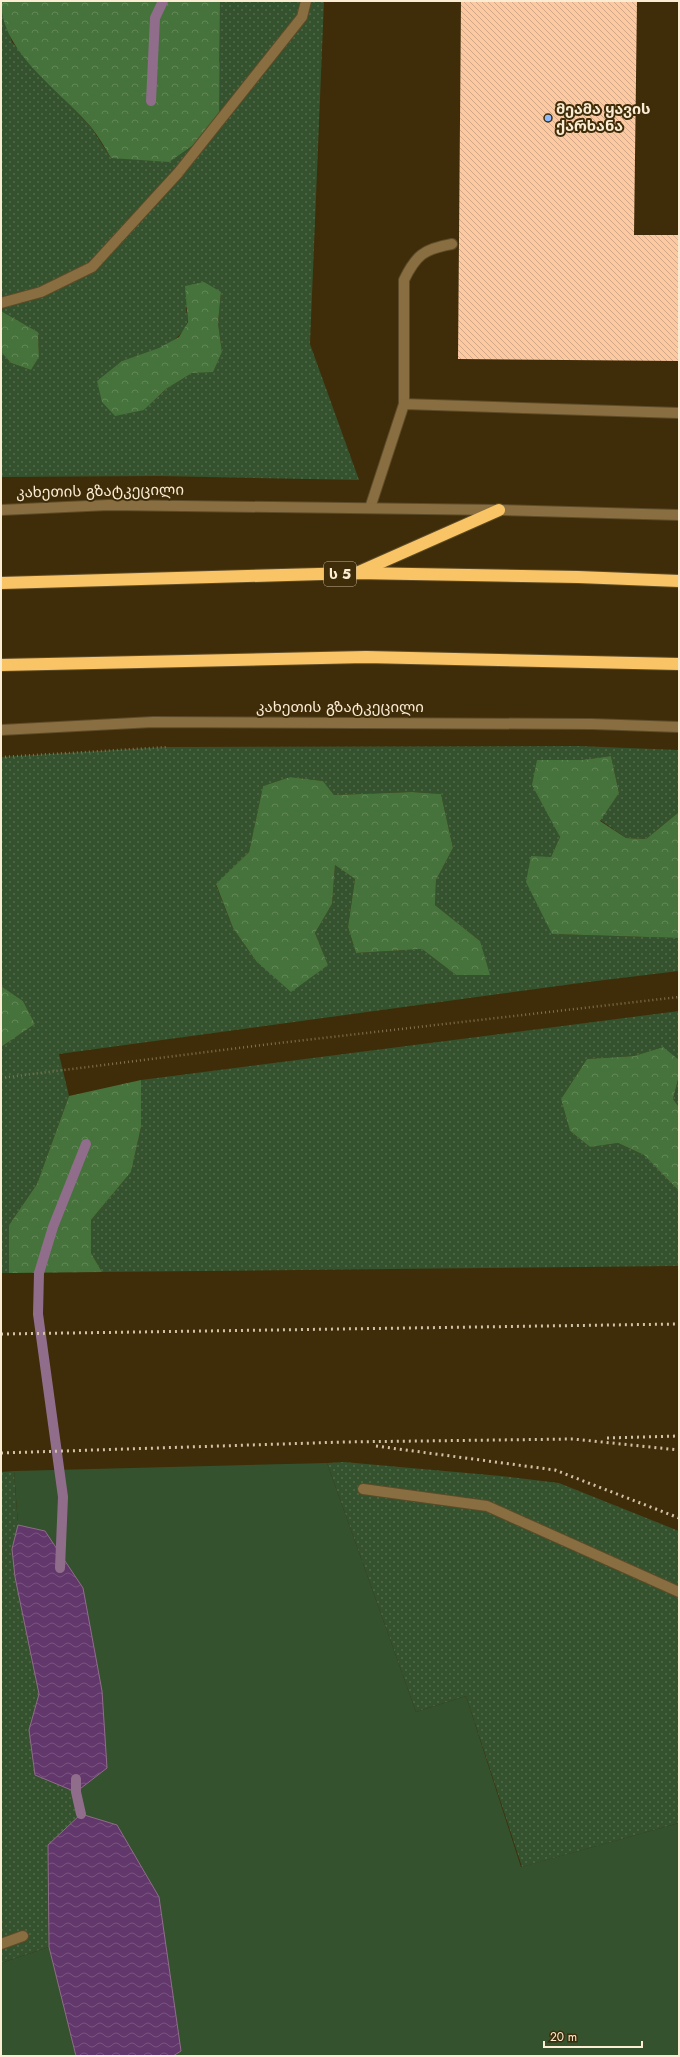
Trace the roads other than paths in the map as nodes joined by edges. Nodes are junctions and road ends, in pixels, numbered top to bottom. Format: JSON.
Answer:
{"nodes":[{"id":1,"x":306,"y":1,"type":"edge"},
{"id":2,"x":452,"y":244,"type":"dead end"},
{"id":3,"x":1,"y":303,"type":"edge"},
{"id":4,"x":404,"y":404,"type":"junction"},
{"id":5,"x":679,"y":413,"type":"edge"},
{"id":6,"x":370,"y":508,"type":"junction"},
{"id":7,"x":1,"y":510,"type":"edge"},
{"id":8,"x":499,"y":510,"type":"junction"},
{"id":9,"x":679,"y":515,"type":"edge"},
{"id":10,"x":356,"y":574,"type":"junction"},
{"id":11,"x":679,"y":582,"type":"edge"},
{"id":12,"x":1,"y":583,"type":"edge"},
{"id":13,"x":679,"y":664,"type":"edge"},
{"id":14,"x":1,"y":665,"type":"edge"},
{"id":15,"x":679,"y":727,"type":"edge"},
{"id":16,"x":1,"y":730,"type":"edge"},
{"id":17,"x":363,"y":1489,"type":"dead end"},
{"id":18,"x":679,"y":1592,"type":"edge"},
{"id":19,"x":23,"y":1936,"type":"dead end"},
{"id":20,"x":1,"y":1944,"type":"edge"}],
"edges":[{"from":1,"to":3,"type":"street"},
{"from":2,"to":4,"type":"street"},
{"from":4,"to":5,"type":"street"},
{"from":4,"to":6,"type":"street"},
{"from":6,"to":7,"type":"street","name":"კახეთის გზატკეცილი"},
{"from":6,"to":8,"type":"street","name":"კახეთის გზატკეცილი"},
{"from":8,"to":9,"type":"street","name":"კახეთის გზატკეცილი"},
{"from":8,"to":10,"type":"highway"},
{"from":10,"to":11,"type":"highway","number":"ს 5"},
{"from":10,"to":12,"type":"highway","number":"ს 5"},
{"from":13,"to":14,"type":"highway"},
{"from":15,"to":16,"type":"street","name":"კახეთის გზატკეცილი"},
{"from":17,"to":18,"type":"street"},
{"from":19,"to":20,"type":"street"}]}
